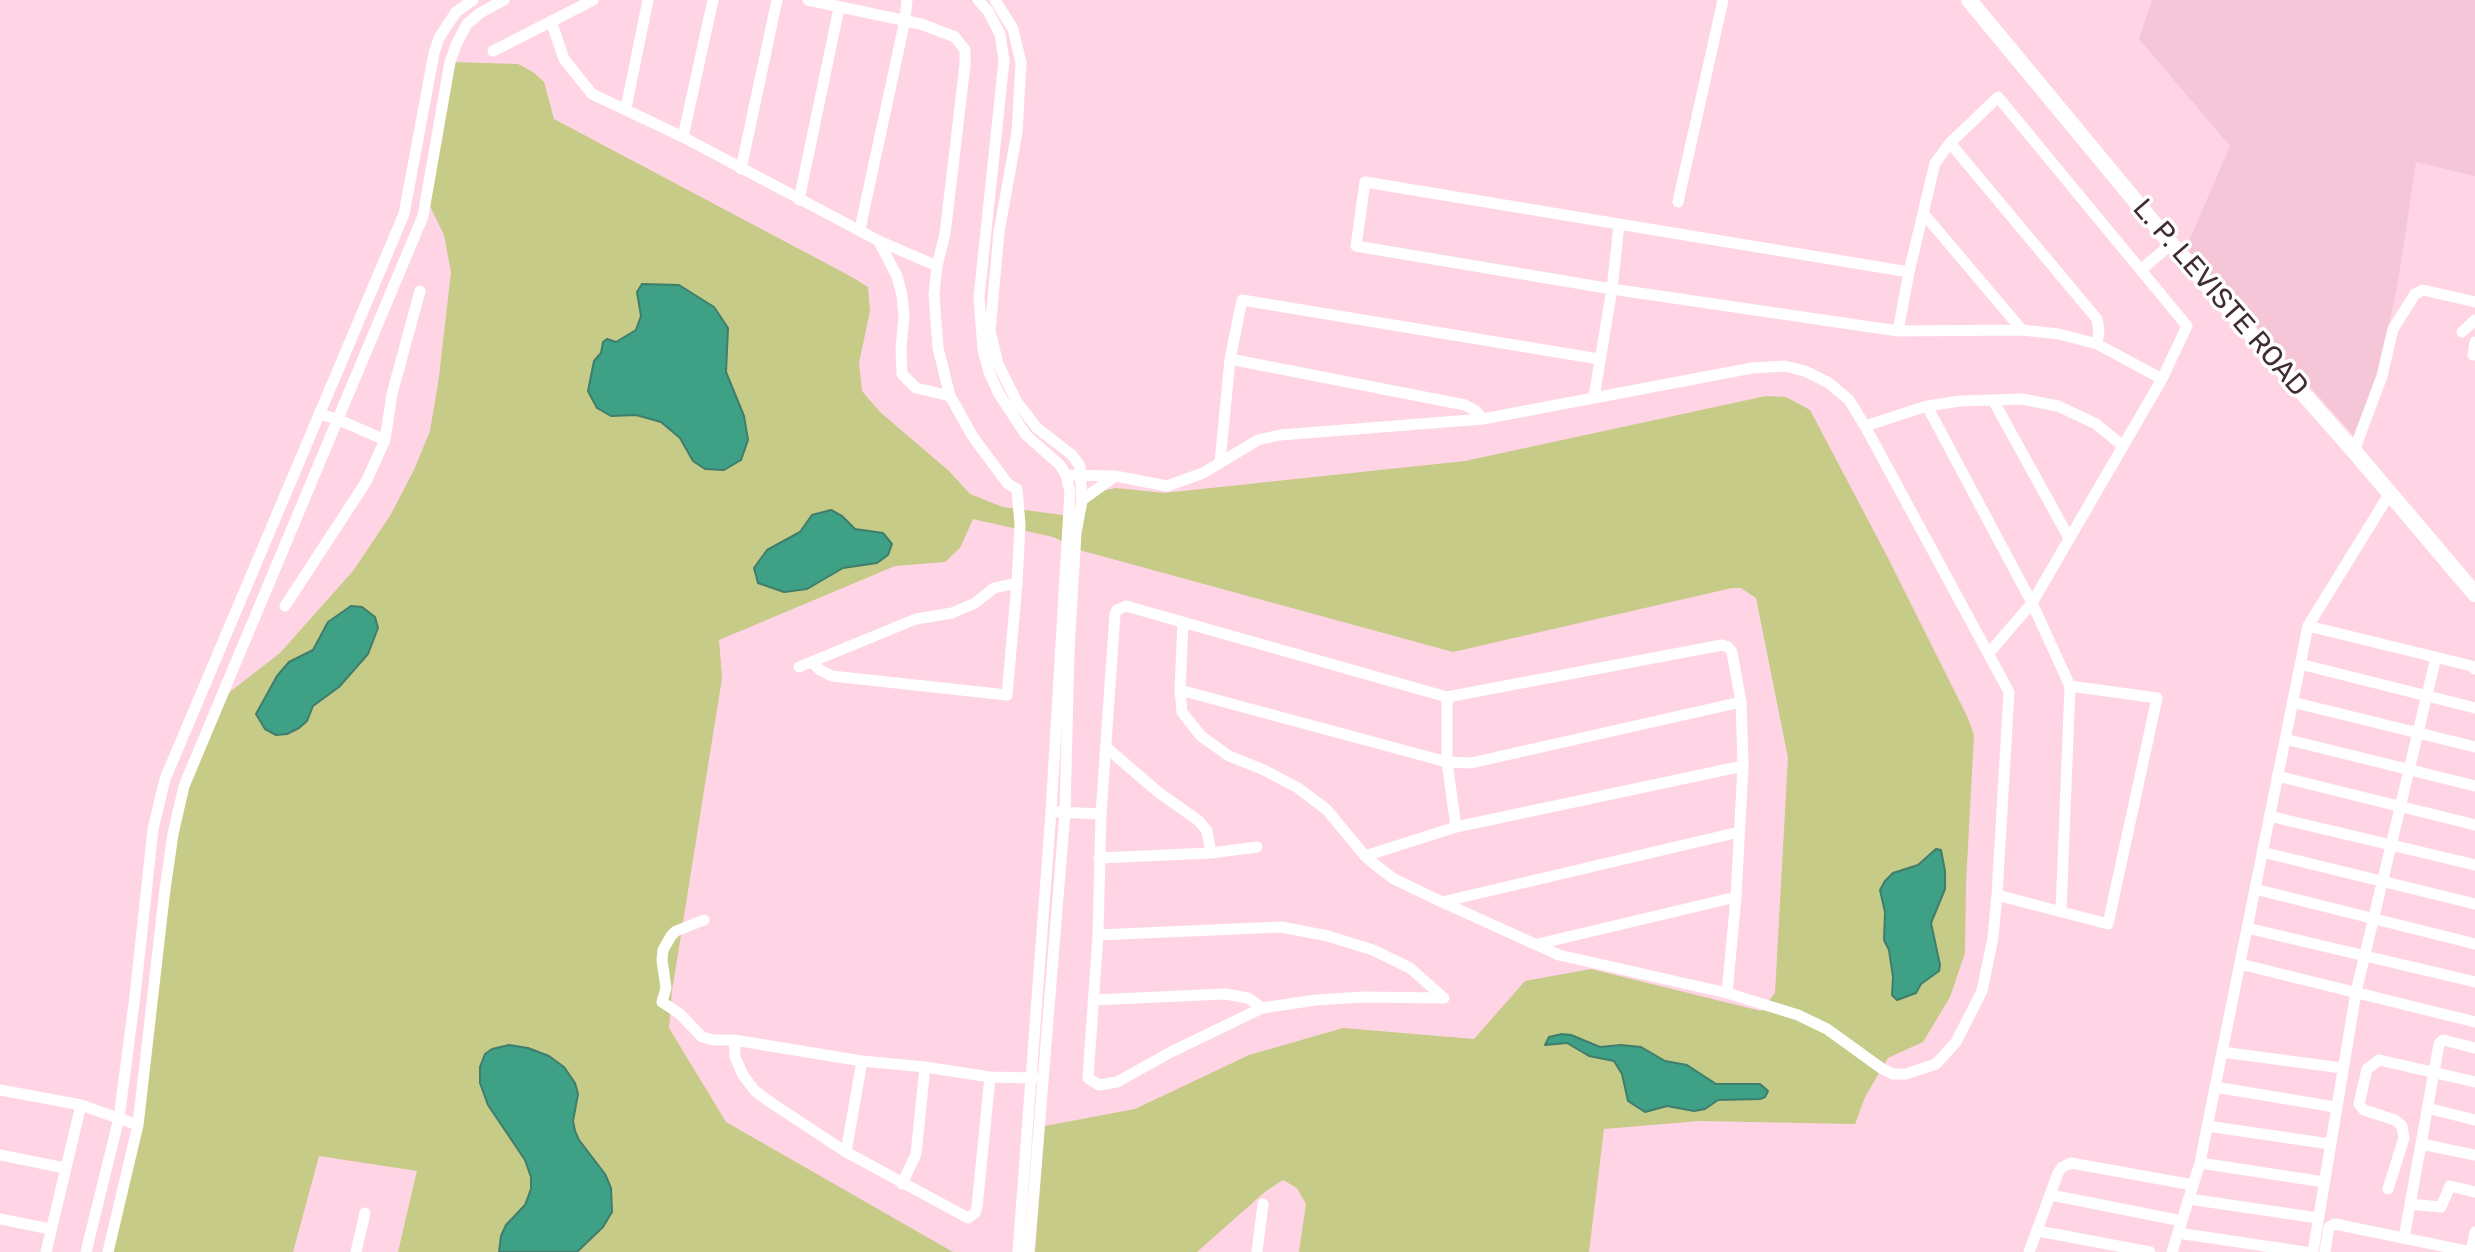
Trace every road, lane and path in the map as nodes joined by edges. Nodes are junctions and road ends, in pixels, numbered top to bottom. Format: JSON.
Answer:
{"nodes":[{"id":1,"x":473,"y":0,"type":"edge"},
{"id":2,"x":504,"y":0,"type":"edge"},
{"id":3,"x":593,"y":0,"type":"edge"},
{"id":4,"x":648,"y":0,"type":"edge"},
{"id":5,"x":713,"y":0,"type":"edge"},
{"id":6,"x":777,"y":0,"type":"edge"},
{"id":7,"x":808,"y":0,"type":"edge"},
{"id":8,"x":907,"y":0,"type":"edge"},
{"id":9,"x":978,"y":0,"type":"edge"},
{"id":10,"x":995,"y":0,"type":"edge"},
{"id":11,"x":1723,"y":0,"type":"edge"},
{"id":12,"x":1969,"y":0,"type":"edge"},
{"id":13,"x":839,"y":8,"type":"junction"},
{"id":14,"x":905,"y":20,"type":"junction"},
{"id":15,"x":551,"y":21,"type":"junction"},
{"id":16,"x":493,"y":51,"type":"dead end"},
{"id":17,"x":626,"y":108,"type":"junction"},
{"id":18,"x":683,"y":137,"type":"junction"},
{"id":19,"x":1950,"y":143,"type":"junction"},
{"id":20,"x":741,"y":169,"type":"junction"},
{"id":21,"x":799,"y":200,"type":"junction"},
{"id":22,"x":1678,"y":202,"type":"dead end"},
{"id":23,"x":1923,"y":213,"type":"junction"},
{"id":24,"x":1619,"y":225,"type":"junction"},
{"id":25,"x":860,"y":229,"type":"junction"},
{"id":26,"x":879,"y":241,"type":"junction"},
{"id":27,"x":2171,"y":244,"type":"junction"},
{"id":28,"x":937,"y":266,"type":"junction"},
{"id":29,"x":2141,"y":270,"type":"junction"},
{"id":30,"x":1909,"y":272,"type":"junction"},
{"id":31,"x":1612,"y":289,"type":"junction"},
{"id":32,"x":420,"y":291,"type":"dead end"},
{"id":33,"x":2475,"y":302,"type":"edge"},
{"id":34,"x":2475,"y":320,"type":"edge"},
{"id":35,"x":2022,"y":330,"type":"junction"},
{"id":36,"x":1898,"y":331,"type":"junction"},
{"id":37,"x":2462,"y":332,"type":"dead end"},
{"id":38,"x":2097,"y":344,"type":"junction"},
{"id":39,"x":1230,"y":359,"type":"junction"},
{"id":40,"x":1599,"y":359,"type":"junction"},
{"id":41,"x":2162,"y":379,"type":"junction"},
{"id":42,"x":950,"y":396,"type":"junction"},
{"id":43,"x":1594,"y":397,"type":"junction"},
{"id":44,"x":1993,"y":400,"type":"junction"},
{"id":45,"x":1927,"y":406,"type":"junction"},
{"id":46,"x":319,"y":414,"type":"junction"},
{"id":47,"x":337,"y":419,"type":"junction"},
{"id":48,"x":1483,"y":419,"type":"junction"},
{"id":49,"x":1865,"y":426,"type":"junction"},
{"id":50,"x":385,"y":440,"type":"junction"},
{"id":51,"x":2123,"y":446,"type":"junction"},
{"id":52,"x":2354,"y":451,"type":"junction"},
{"id":53,"x":1220,"y":463,"type":"junction"},
{"id":54,"x":1082,"y":474,"type":"junction"},
{"id":55,"x":1066,"y":475,"type":"junction"},
{"id":56,"x":1115,"y":476,"type":"junction"},
{"id":57,"x":2390,"y":493,"type":"junction"},
{"id":58,"x":1082,"y":500,"type":"junction"},
{"id":59,"x":2069,"y":538,"type":"junction"},
{"id":60,"x":1017,"y":583,"type":"junction"},
{"id":61,"x":2475,"y":594,"type":"edge"},
{"id":62,"x":2032,"y":603,"type":"junction"},
{"id":63,"x":285,"y":606,"type":"dead end"},
{"id":64,"x":1183,"y":622,"type":"junction"},
{"id":65,"x":2308,"y":626,"type":"junction"},
{"id":66,"x":1989,"y":653,"type":"junction"},
{"id":67,"x":2436,"y":657,"type":"junction"},
{"id":68,"x":812,"y":662,"type":"junction"},
{"id":69,"x":2300,"y":664,"type":"junction"},
{"id":70,"x":799,"y":667,"type":"dead end"},
{"id":71,"x":2475,"y":669,"type":"edge"},
{"id":72,"x":2070,"y":686,"type":"junction"},
{"id":73,"x":1180,"y":690,"type":"junction"},
{"id":74,"x":2427,"y":696,"type":"junction"},
{"id":75,"x":1447,"y":697,"type":"junction"},
{"id":76,"x":1741,"y":702,"type":"junction"},
{"id":77,"x":2292,"y":702,"type":"junction"},
{"id":78,"x":2475,"y":708,"type":"edge"},
{"id":79,"x":2418,"y":733,"type":"junction"},
{"id":80,"x":2285,"y":739,"type":"junction"},
{"id":81,"x":2475,"y":747,"type":"edge"},
{"id":82,"x":1107,"y":748,"type":"junction"},
{"id":83,"x":1447,"y":762,"type":"junction"},
{"id":84,"x":1743,"y":766,"type":"junction"},
{"id":85,"x":2409,"y":770,"type":"junction"},
{"id":86,"x":2277,"y":776,"type":"junction"},
{"id":87,"x":2475,"y":786,"type":"edge"},
{"id":88,"x":2400,"y":807,"type":"junction"},
{"id":89,"x":1051,"y":812,"type":"junction"},
{"id":90,"x":1065,"y":812,"type":"junction"},
{"id":91,"x":1101,"y":814,"type":"junction"},
{"id":92,"x":2269,"y":816,"type":"junction"},
{"id":93,"x":2475,"y":825,"type":"edge"},
{"id":94,"x":1456,"y":827,"type":"junction"},
{"id":95,"x":1739,"y":832,"type":"junction"},
{"id":96,"x":2391,"y":845,"type":"junction"},
{"id":97,"x":1257,"y":847,"type":"dead end"},
{"id":98,"x":2262,"y":852,"type":"junction"},
{"id":99,"x":1211,"y":853,"type":"junction"},
{"id":100,"x":1365,"y":856,"type":"junction"},
{"id":101,"x":1099,"y":858,"type":"junction"},
{"id":102,"x":2475,"y":865,"type":"edge"},
{"id":103,"x":2382,"y":881,"type":"junction"},
{"id":104,"x":2255,"y":889,"type":"junction"},
{"id":105,"x":1997,"y":895,"type":"junction"},
{"id":106,"x":1736,"y":897,"type":"junction"},
{"id":107,"x":1442,"y":902,"type":"junction"},
{"id":108,"x":2475,"y":904,"type":"edge"},
{"id":109,"x":2061,"y":912,"type":"junction"},
{"id":110,"x":2373,"y":919,"type":"junction"},
{"id":111,"x":704,"y":920,"type":"dead end"},
{"id":112,"x":2247,"y":928,"type":"junction"},
{"id":113,"x":1098,"y":935,"type":"junction"},
{"id":114,"x":1538,"y":944,"type":"junction"},
{"id":115,"x":2475,"y":944,"type":"edge"},
{"id":116,"x":2364,"y":956,"type":"junction"},
{"id":117,"x":2240,"y":964,"type":"junction"},
{"id":118,"x":2475,"y":982,"type":"edge"},
{"id":119,"x":2356,"y":992,"type":"junction"},
{"id":120,"x":1727,"y":993,"type":"junction"},
{"id":121,"x":1093,"y":1000,"type":"junction"},
{"id":122,"x":1262,"y":1008,"type":"junction"},
{"id":123,"x":2475,"y":1022,"type":"edge"},
{"id":124,"x":734,"y":1040,"type":"junction"},
{"id":125,"x":2475,"y":1048,"type":"edge"},
{"id":126,"x":2222,"y":1052,"type":"junction"},
{"id":127,"x":862,"y":1061,"type":"junction"},
{"id":128,"x":925,"y":1067,"type":"junction"},
{"id":129,"x":2342,"y":1068,"type":"junction"},
{"id":130,"x":2434,"y":1071,"type":"junction"},
{"id":131,"x":990,"y":1077,"type":"junction"},
{"id":132,"x":1030,"y":1078,"type":"junction"},
{"id":133,"x":1044,"y":1078,"type":"junction"},
{"id":134,"x":2475,"y":1082,"type":"edge"},
{"id":135,"x":2215,"y":1087,"type":"junction"},
{"id":136,"x":0,"y":1090,"type":"edge"},
{"id":137,"x":81,"y":1105,"type":"junction"},
{"id":138,"x":2335,"y":1107,"type":"junction"},
{"id":139,"x":2427,"y":1108,"type":"junction"},
{"id":140,"x":119,"y":1118,"type":"junction"},
{"id":141,"x":2475,"y":1120,"type":"edge"},
{"id":142,"x":138,"y":1125,"type":"junction"},
{"id":143,"x":2207,"y":1126,"type":"junction"},
{"id":144,"x":2330,"y":1144,"type":"junction"},
{"id":145,"x":2421,"y":1144,"type":"junction"},
{"id":146,"x":846,"y":1152,"type":"junction"},
{"id":147,"x":0,"y":1155,"type":"edge"},
{"id":148,"x":2475,"y":1155,"type":"edge"},
{"id":149,"x":2200,"y":1163,"type":"junction"},
{"id":150,"x":65,"y":1168,"type":"junction"},
{"id":151,"x":2324,"y":1182,"type":"junction"},
{"id":152,"x":902,"y":1184,"type":"junction"},
{"id":153,"x":2193,"y":1185,"type":"junction"},
{"id":154,"x":2388,"y":1189,"type":"dead end"},
{"id":155,"x":2475,"y":1192,"type":"edge"},
{"id":156,"x":2051,"y":1195,"type":"junction"},
{"id":157,"x":2189,"y":1199,"type":"junction"},
{"id":158,"x":1263,"y":1204,"type":"dead end"},
{"id":159,"x":2410,"y":1204,"type":"junction"},
{"id":160,"x":365,"y":1213,"type":"dead end"},
{"id":161,"x":2318,"y":1218,"type":"junction"},
{"id":162,"x":0,"y":1219,"type":"edge"},
{"id":163,"x":2180,"y":1227,"type":"junction"},
{"id":164,"x":50,"y":1229,"type":"junction"},
{"id":165,"x":2038,"y":1231,"type":"junction"},
{"id":166,"x":2475,"y":1232,"type":"edge"},
{"id":167,"x":2404,"y":1238,"type":"junction"},
{"id":168,"x":46,"y":1252,"type":"edge"},
{"id":169,"x":86,"y":1252,"type":"edge"},
{"id":170,"x":108,"y":1252,"type":"edge"},
{"id":171,"x":356,"y":1252,"type":"edge"},
{"id":172,"x":1018,"y":1252,"type":"edge"},
{"id":173,"x":1029,"y":1252,"type":"edge"},
{"id":174,"x":1257,"y":1252,"type":"edge"},
{"id":175,"x":2029,"y":1252,"type":"edge"},
{"id":176,"x":2150,"y":1252,"type":"edge"},
{"id":177,"x":2172,"y":1252,"type":"edge"},
{"id":178,"x":2305,"y":1252,"type":"edge"},
{"id":179,"x":2313,"y":1252,"type":"edge"},
{"id":180,"x":2325,"y":1252,"type":"edge"},
{"id":181,"x":2471,"y":1252,"type":"edge"}],
"edges":[{"from":1,"to":46,"type":"street"},
{"from":2,"to":47,"type":"street"},
{"from":3,"to":15,"type":"street"},
{"from":4,"to":17,"type":"street"},
{"from":5,"to":18,"type":"street"},
{"from":6,"to":20,"type":"street"},
{"from":7,"to":13,"type":"street"},
{"from":8,"to":14,"type":"street"},
{"from":9,"to":55,"type":"street"},
{"from":10,"to":54,"type":"street"},
{"from":11,"to":22,"type":"street"},
{"from":12,"to":27,"type":"main road","name":"L. P. LEVISTE ROAD"},
{"from":13,"to":14,"type":"street"},
{"from":13,"to":21,"type":"street"},
{"from":14,"to":25,"type":"street"},
{"from":14,"to":28,"type":"street"},
{"from":15,"to":16,"type":"street"},
{"from":15,"to":17,"type":"street"},
{"from":17,"to":18,"type":"street"},
{"from":18,"to":20,"type":"street"},
{"from":19,"to":23,"type":"street"},
{"from":19,"to":29,"type":"street"},
{"from":19,"to":38,"type":"street"},
{"from":20,"to":21,"type":"street"},
{"from":21,"to":25,"type":"street"},
{"from":23,"to":30,"type":"street"},
{"from":23,"to":35,"type":"street"},
{"from":24,"to":30,"type":"street"},
{"from":24,"to":31,"type":"street"},
{"from":24,"to":31,"type":"street"},
{"from":25,"to":26,"type":"street"},
{"from":26,"to":28,"type":"street"},
{"from":26,"to":42,"type":"street"},
{"from":27,"to":29,"type":"street"},
{"from":27,"to":52,"type":"main road","name":"L. P. LEVISTE ROAD"},
{"from":28,"to":42,"type":"street"},
{"from":29,"to":41,"type":"street"},
{"from":30,"to":36,"type":"street"},
{"from":31,"to":36,"type":"street"},
{"from":31,"to":40,"type":"street"},
{"from":32,"to":50,"type":"street"},
{"from":33,"to":52,"type":"street"},
{"from":34,"to":37,"type":"street"},
{"from":35,"to":36,"type":"street"},
{"from":35,"to":38,"type":"street"},
{"from":38,"to":41,"type":"street"},
{"from":39,"to":40,"type":"street"},
{"from":39,"to":48,"type":"street"},
{"from":39,"to":53,"type":"street"},
{"from":40,"to":43,"type":"street"},
{"from":41,"to":51,"type":"street"},
{"from":42,"to":60,"type":"street"},
{"from":43,"to":48,"type":"street"},
{"from":43,"to":49,"type":"street"},
{"from":44,"to":45,"type":"street"},
{"from":44,"to":51,"type":"street"},
{"from":44,"to":59,"type":"street"},
{"from":45,"to":49,"type":"street"},
{"from":45,"to":62,"type":"street"},
{"from":46,"to":47,"type":"street"},
{"from":46,"to":140,"type":"street"},
{"from":47,"to":50,"type":"street"},
{"from":47,"to":142,"type":"street"},
{"from":48,"to":53,"type":"street"},
{"from":49,"to":66,"type":"street"},
{"from":50,"to":63,"type":"street"},
{"from":51,"to":59,"type":"street"},
{"from":52,"to":57,"type":"main road","name":"L. P. LEVISTE ROAD"},
{"from":53,"to":56,"type":"street"},
{"from":54,"to":55,"type":"street"},
{"from":54,"to":56,"type":"street"},
{"from":54,"to":58,"type":"street"},
{"from":55,"to":89,"type":"street"},
{"from":56,"to":58,"type":"street"},
{"from":57,"to":61,"type":"main road","name":"L. P. LEVISTE ROAD"},
{"from":57,"to":65,"type":"street"},
{"from":58,"to":90,"type":"street"},
{"from":59,"to":62,"type":"street"},
{"from":60,"to":68,"type":"street"},
{"from":60,"to":68,"type":"street"},
{"from":62,"to":66,"type":"street"},
{"from":62,"to":72,"type":"street"},
{"from":64,"to":73,"type":"street"},
{"from":64,"to":75,"type":"street"},
{"from":64,"to":82,"type":"street"},
{"from":65,"to":67,"type":"street"},
{"from":65,"to":69,"type":"street"},
{"from":66,"to":105,"type":"street"},
{"from":67,"to":71,"type":"street"},
{"from":67,"to":74,"type":"street"},
{"from":68,"to":70,"type":"street"},
{"from":69,"to":74,"type":"street"},
{"from":69,"to":77,"type":"street"},
{"from":72,"to":109,"type":"street"},
{"from":72,"to":109,"type":"street"},
{"from":73,"to":83,"type":"street"},
{"from":73,"to":100,"type":"street"},
{"from":74,"to":78,"type":"street"},
{"from":74,"to":79,"type":"street"},
{"from":75,"to":76,"type":"street"},
{"from":75,"to":83,"type":"street"},
{"from":76,"to":83,"type":"street"},
{"from":76,"to":84,"type":"street"},
{"from":77,"to":79,"type":"street"},
{"from":77,"to":80,"type":"street"},
{"from":79,"to":81,"type":"street"},
{"from":79,"to":85,"type":"street"},
{"from":80,"to":85,"type":"street"},
{"from":80,"to":86,"type":"street"},
{"from":82,"to":91,"type":"street"},
{"from":82,"to":99,"type":"street"},
{"from":83,"to":94,"type":"street"},
{"from":84,"to":94,"type":"street"},
{"from":84,"to":95,"type":"street"},
{"from":85,"to":87,"type":"street"},
{"from":85,"to":88,"type":"street"},
{"from":86,"to":88,"type":"street"},
{"from":86,"to":92,"type":"street"},
{"from":88,"to":93,"type":"street"},
{"from":88,"to":96,"type":"street"},
{"from":89,"to":90,"type":"street"},
{"from":89,"to":132,"type":"street"},
{"from":90,"to":91,"type":"street"},
{"from":90,"to":133,"type":"street"},
{"from":91,"to":101,"type":"street"},
{"from":92,"to":96,"type":"street"},
{"from":92,"to":98,"type":"street"},
{"from":94,"to":100,"type":"street"},
{"from":95,"to":106,"type":"street"},
{"from":95,"to":107,"type":"street"},
{"from":96,"to":102,"type":"street"},
{"from":96,"to":103,"type":"street"},
{"from":97,"to":99,"type":"street"},
{"from":98,"to":103,"type":"street"},
{"from":98,"to":104,"type":"street"},
{"from":99,"to":101,"type":"street"},
{"from":100,"to":107,"type":"street"},
{"from":101,"to":113,"type":"street"},
{"from":103,"to":108,"type":"street"},
{"from":103,"to":110,"type":"street"},
{"from":104,"to":110,"type":"street"},
{"from":104,"to":112,"type":"street"},
{"from":105,"to":109,"type":"street"},
{"from":105,"to":120,"type":"street"},
{"from":106,"to":114,"type":"street"},
{"from":106,"to":120,"type":"street"},
{"from":107,"to":114,"type":"street"},
{"from":110,"to":115,"type":"street"},
{"from":110,"to":116,"type":"street"},
{"from":111,"to":124,"type":"street"},
{"from":112,"to":116,"type":"street"},
{"from":112,"to":117,"type":"street"},
{"from":113,"to":121,"type":"street"},
{"from":113,"to":122,"type":"street"},
{"from":114,"to":120,"type":"street"},
{"from":116,"to":118,"type":"street"},
{"from":116,"to":119,"type":"street"},
{"from":117,"to":119,"type":"street"},
{"from":117,"to":126,"type":"street"},
{"from":119,"to":123,"type":"street"},
{"from":119,"to":129,"type":"street"},
{"from":121,"to":122,"type":"street"},
{"from":121,"to":122,"type":"street"},
{"from":124,"to":127,"type":"street"},
{"from":124,"to":146,"type":"street"},
{"from":125,"to":130,"type":"street"},
{"from":126,"to":129,"type":"street"},
{"from":126,"to":135,"type":"street"},
{"from":127,"to":128,"type":"street"},
{"from":127,"to":146,"type":"street"},
{"from":128,"to":131,"type":"street"},
{"from":128,"to":152,"type":"street"},
{"from":129,"to":138,"type":"street"},
{"from":130,"to":134,"type":"street"},
{"from":130,"to":139,"type":"street"},
{"from":130,"to":154,"type":"street"},
{"from":131,"to":132,"type":"street"},
{"from":131,"to":152,"type":"street"},
{"from":132,"to":133,"type":"street"},
{"from":132,"to":172,"type":"street"},
{"from":133,"to":173,"type":"street"},
{"from":135,"to":138,"type":"street"},
{"from":135,"to":143,"type":"street"},
{"from":136,"to":137,"type":"street"},
{"from":137,"to":140,"type":"street"},
{"from":137,"to":150,"type":"street"},
{"from":138,"to":144,"type":"street"},
{"from":139,"to":141,"type":"street"},
{"from":139,"to":145,"type":"street"},
{"from":140,"to":142,"type":"street"},
{"from":140,"to":169,"type":"street"},
{"from":142,"to":170,"type":"street"},
{"from":143,"to":144,"type":"street"},
{"from":143,"to":149,"type":"street"},
{"from":144,"to":151,"type":"street"},
{"from":145,"to":148,"type":"street"},
{"from":145,"to":159,"type":"street"},
{"from":146,"to":152,"type":"street"},
{"from":147,"to":150,"type":"street"},
{"from":149,"to":151,"type":"street"},
{"from":149,"to":153,"type":"street"},
{"from":150,"to":164,"type":"street"},
{"from":151,"to":161,"type":"street"},
{"from":153,"to":156,"type":"street"},
{"from":153,"to":157,"type":"street"},
{"from":155,"to":159,"type":"street"},
{"from":156,"to":163,"type":"street"},
{"from":156,"to":165,"type":"street"},
{"from":157,"to":161,"type":"street"},
{"from":157,"to":163,"type":"street"},
{"from":158,"to":174,"type":"street"},
{"from":159,"to":167,"type":"street"},
{"from":160,"to":171,"type":"street"},
{"from":161,"to":179,"type":"street"},
{"from":162,"to":164,"type":"street"},
{"from":163,"to":177,"type":"street"},
{"from":163,"to":178,"type":"street"},
{"from":164,"to":168,"type":"street"},
{"from":165,"to":175,"type":"street"},
{"from":165,"to":176,"type":"street"},
{"from":166,"to":181,"type":"street"},
{"from":167,"to":180,"type":"street"},
{"from":167,"to":181,"type":"street"}]}
